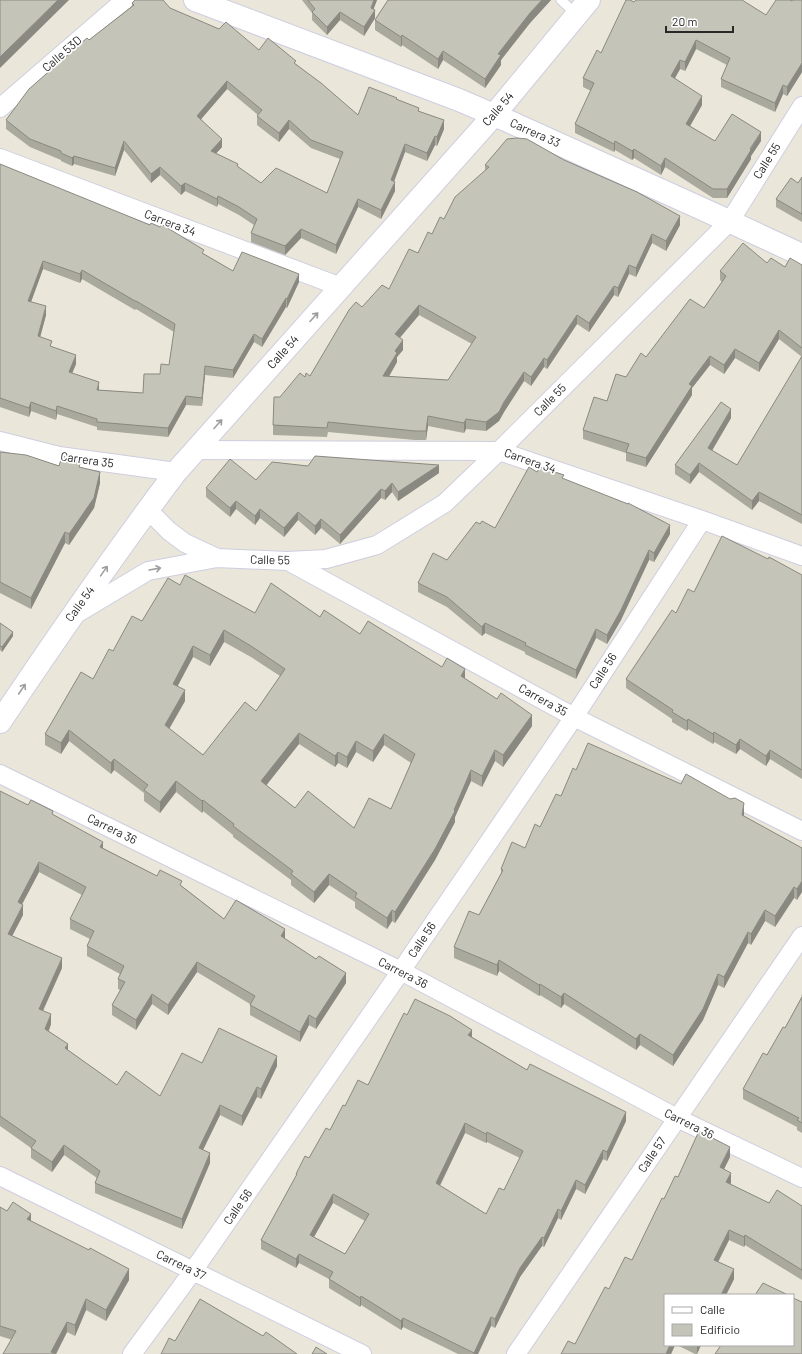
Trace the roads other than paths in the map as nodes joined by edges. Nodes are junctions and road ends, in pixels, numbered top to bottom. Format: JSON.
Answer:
{"nodes":[{"id":1,"x":124,"y":0,"type":"edge"},
{"id":2,"x":194,"y":0,"type":"edge"},
{"id":3,"x":561,"y":0,"type":"edge"},
{"id":4,"x":583,"y":7,"type":"edge"},
{"id":5,"x":802,"y":106,"type":"edge"},
{"id":6,"x":0,"y":108,"type":"edge"},
{"id":7,"x":494,"y":115,"type":"junction"},
{"id":8,"x":0,"y":158,"type":"edge"},
{"id":9,"x":730,"y":221,"type":"junction"},
{"id":10,"x":802,"y":255,"type":"edge"},
{"id":11,"x":341,"y":287,"type":"junction"},
{"id":12,"x":0,"y":440,"type":"edge"},
{"id":13,"x":195,"y":450,"type":"junction"},
{"id":14,"x":499,"y":451,"type":"junction"},
{"id":15,"x":176,"y":472,"type":"junction"},
{"id":16,"x":148,"y":510,"type":"junction"},
{"id":17,"x":702,"y":520,"type":"junction"},
{"id":18,"x":802,"y":556,"type":"edge"},
{"id":19,"x":217,"y":558,"type":"junction"},
{"id":20,"x":287,"y":561,"type":"junction"},
{"id":21,"x":73,"y":616,"type":"junction"},
{"id":22,"x":574,"y":717,"type":"junction"},
{"id":23,"x":0,"y":722,"type":"edge"},
{"id":24,"x":0,"y":774,"type":"edge"},
{"id":25,"x":802,"y":831,"type":"edge"},
{"id":26,"x":802,"y":936,"type":"edge"},
{"id":27,"x":401,"y":972,"type":"junction"},
{"id":28,"x":677,"y":1118,"type":"junction"},
{"id":29,"x":0,"y":1176,"type":"edge"},
{"id":30,"x":802,"y":1178,"type":"edge"},
{"id":31,"x":193,"y":1271,"type":"junction"},
{"id":32,"x":132,"y":1354,"type":"edge"},
{"id":33,"x":362,"y":1354,"type":"edge"},
{"id":34,"x":516,"y":1354,"type":"edge"}],
"edges":[{"from":1,"to":6,"type":"street","name":"Calle 53D"},
{"from":2,"to":7,"type":"street","name":"Carrera 33"},
{"from":3,"to":4,"type":"lane"},
{"from":4,"to":7,"type":"street","name":"Calle 54"},
{"from":5,"to":9,"type":"street","name":"Calle 55"},
{"from":7,"to":9,"type":"street","name":"Carrera 33"},
{"from":7,"to":11,"type":"street","name":"Calle 54"},
{"from":8,"to":11,"type":"street","name":"Carrera 34"},
{"from":9,"to":10,"type":"street","name":"Carrera 33"},
{"from":9,"to":14,"type":"street","name":"Calle 55"},
{"from":13,"to":11,"type":"street","name":"Calle 54","one_way":true},
{"from":12,"to":15,"type":"street","name":"Carrera 35"},
{"from":13,"to":14,"type":"street","name":"Carrera 34"},
{"from":13,"to":15,"type":"street","name":"Calle 54"},
{"from":14,"to":17,"type":"street","name":"Carrera 34"},
{"from":14,"to":20,"type":"street","name":"Calle 55"},
{"from":15,"to":16,"type":"street","name":"Calle 54"},
{"from":16,"to":19,"type":"street","name":"Calle 55"},
{"from":21,"to":16,"type":"street","name":"Calle 54","one_way":true},
{"from":17,"to":18,"type":"street","name":"Carrera 34"},
{"from":17,"to":22,"type":"street","name":"Calle 56"},
{"from":19,"to":20,"type":"street","name":"Calle 55"},
{"from":21,"to":19,"type":"street","name":"Calle 55","one_way":true},
{"from":20,"to":22,"type":"street","name":"Carrera 35"},
{"from":23,"to":21,"type":"street","name":"Calle 54","one_way":true},
{"from":22,"to":25,"type":"street","name":"Carrera 35"},
{"from":22,"to":27,"type":"street","name":"Calle 56"},
{"from":24,"to":27,"type":"street","name":"Carrera 36"},
{"from":26,"to":28,"type":"street","name":"Calle 57"},
{"from":27,"to":28,"type":"street","name":"Carrera 36"},
{"from":27,"to":31,"type":"street","name":"Calle 56"},
{"from":28,"to":30,"type":"street","name":"Carrera 36"},
{"from":28,"to":34,"type":"street","name":"Calle 57"},
{"from":29,"to":31,"type":"street","name":"Carrera 37"},
{"from":31,"to":32,"type":"street","name":"Calle 56"},
{"from":31,"to":33,"type":"street","name":"Carrera 37"}]}
